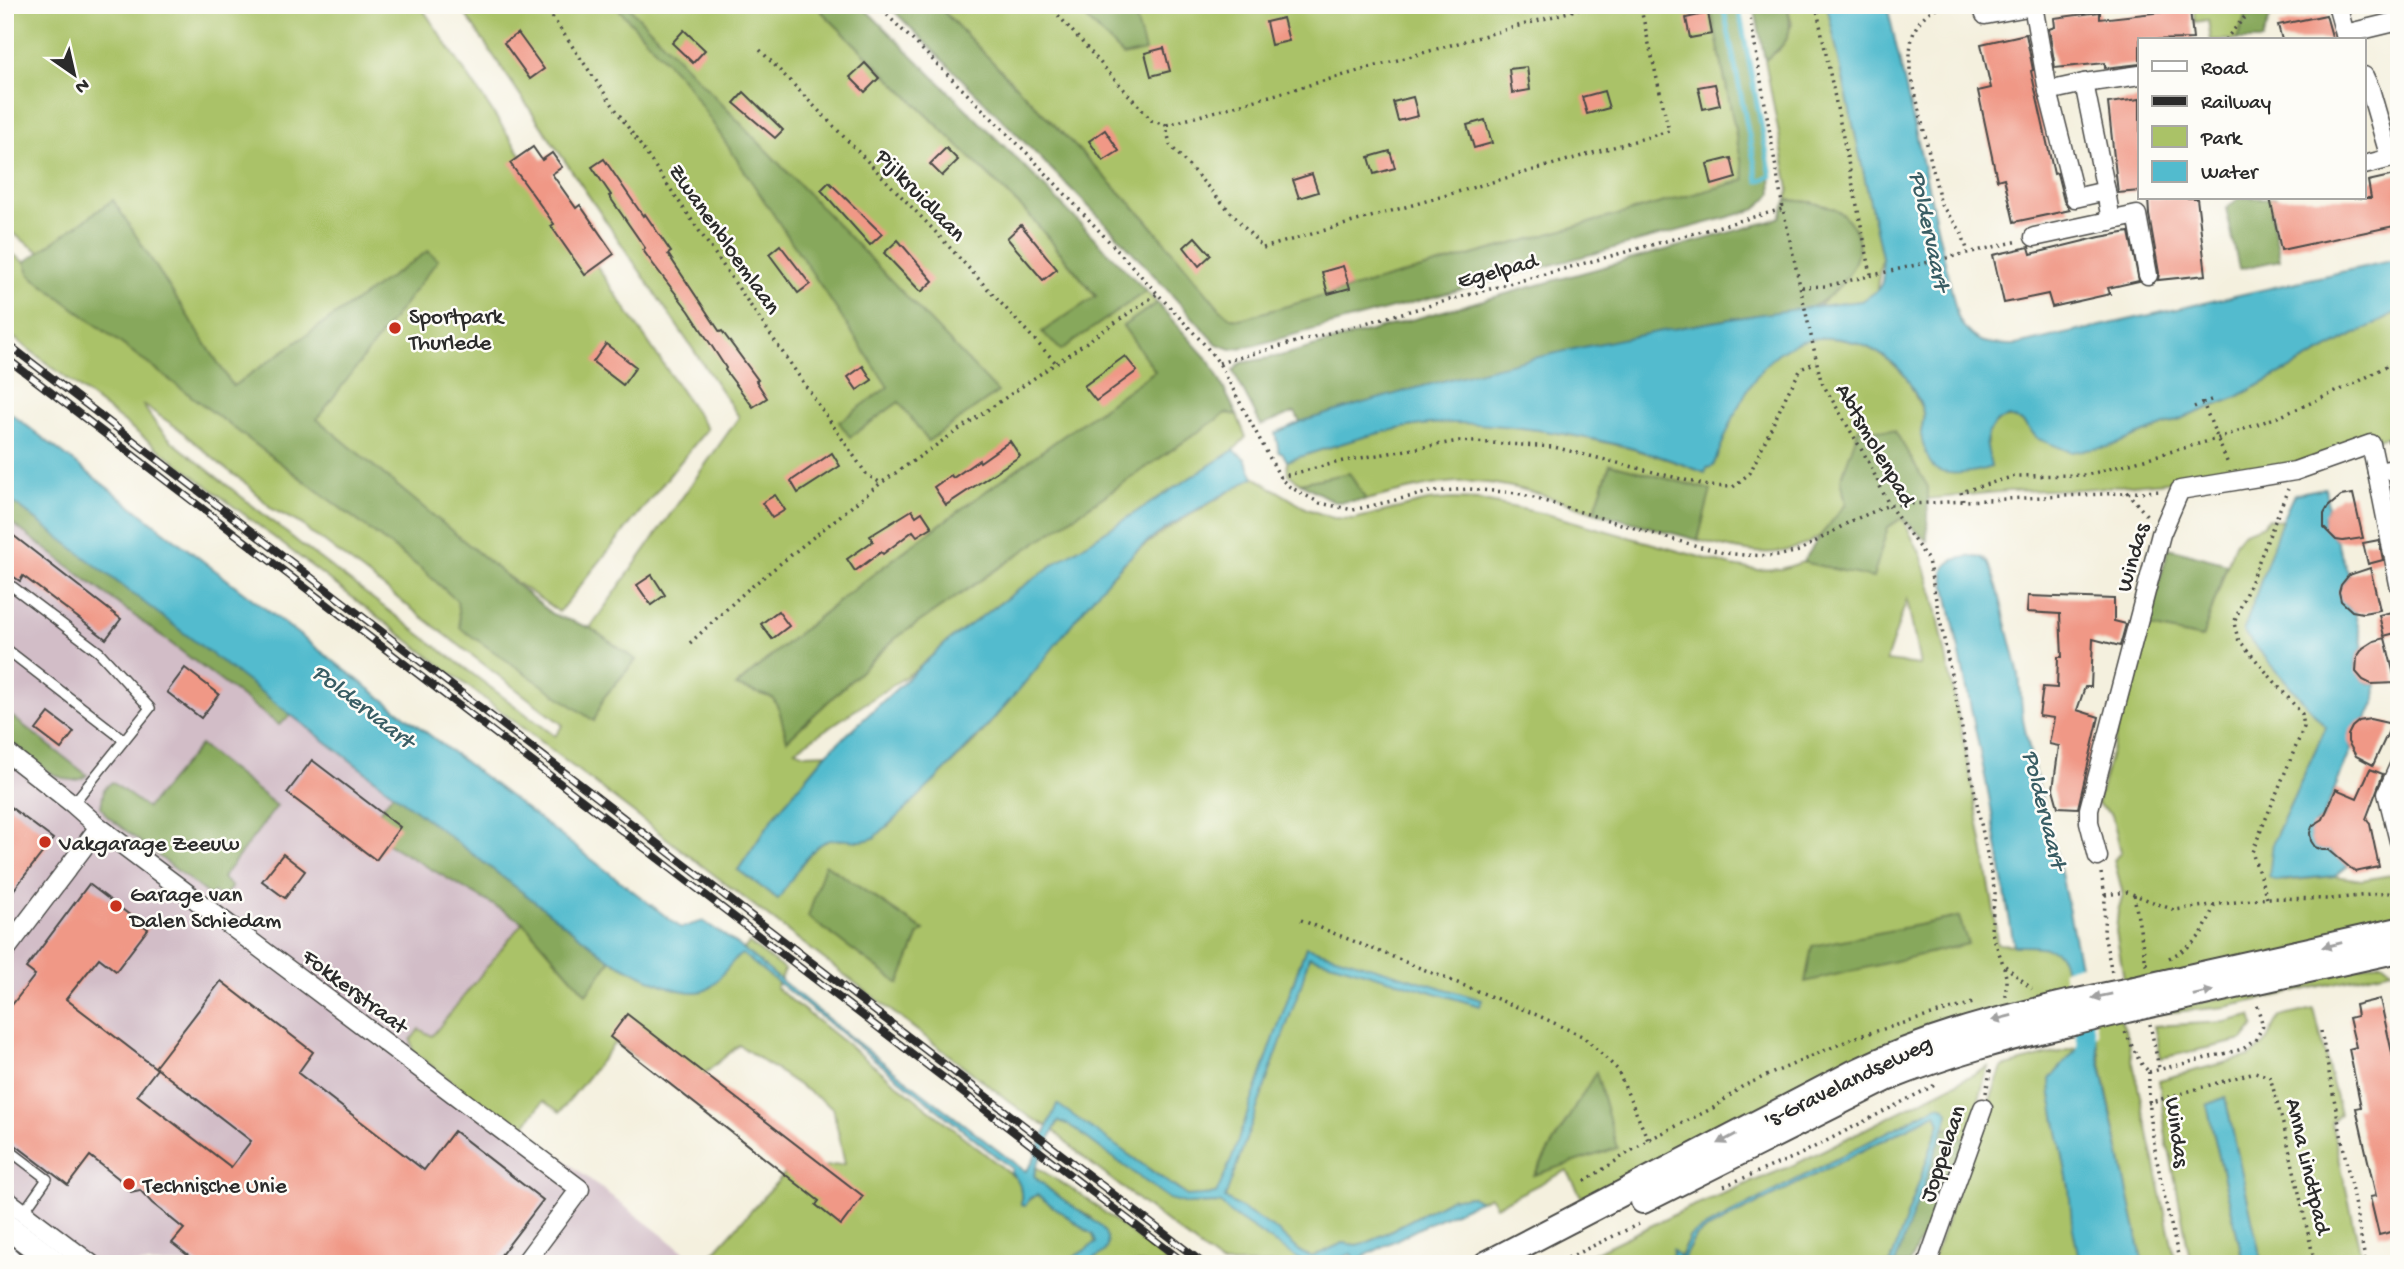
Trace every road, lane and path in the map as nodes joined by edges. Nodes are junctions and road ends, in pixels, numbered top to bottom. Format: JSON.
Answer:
{"nodes":[{"id":1,"x":877,"y":5,"type":"edge"},
{"id":2,"x":1049,"y":5,"type":"edge"},
{"id":3,"x":1074,"y":5,"type":"edge"},
{"id":4,"x":1593,"y":5,"type":"edge"},
{"id":5,"x":1640,"y":5,"type":"edge"},
{"id":6,"x":1748,"y":5,"type":"edge"},
{"id":7,"x":1816,"y":5,"type":"edge"},
{"id":8,"x":1943,"y":5,"type":"edge"},
{"id":9,"x":1982,"y":5,"type":"edge"},
{"id":10,"x":2255,"y":5,"type":"edge"},
{"id":11,"x":2337,"y":5,"type":"edge"},
{"id":12,"x":546,"y":6,"type":"edge"},
{"id":13,"x":2033,"y":6,"type":"edge"},
{"id":14,"x":1054,"y":11,"type":"junction"},
{"id":15,"x":2399,"y":20,"type":"edge"},
{"id":16,"x":2346,"y":37,"type":"edge"},
{"id":17,"x":2227,"y":38,"type":"edge"},
{"id":18,"x":760,"y":50,"type":"dead end"},
{"id":19,"x":2138,"y":75,"type":"edge"},
{"id":20,"x":2366,"y":80,"type":"edge"},
{"id":21,"x":2084,"y":83,"type":"junction"},
{"id":22,"x":2049,"y":91,"type":"junction"},
{"id":23,"x":1167,"y":125,"type":"junction"},
{"id":24,"x":2394,"y":157,"type":"edge"},
{"id":25,"x":2366,"y":164,"type":"edge"},
{"id":26,"x":2106,"y":191,"type":"junction"},
{"id":27,"x":1783,"y":209,"type":"junction"},
{"id":28,"x":2111,"y":220,"type":"junction"},
{"id":29,"x":2034,"y":237,"type":"joint"},
{"id":30,"x":1968,"y":252,"type":"junction"},
{"id":31,"x":1871,"y":274,"type":"junction"},
{"id":32,"x":2148,"y":275,"type":"dead end"},
{"id":33,"x":1802,"y":290,"type":"junction"},
{"id":34,"x":1157,"y":294,"type":"junction"},
{"id":35,"x":2399,"y":359,"type":"edge"},
{"id":36,"x":1816,"y":362,"type":"junction"},
{"id":37,"x":1056,"y":363,"type":"junction"},
{"id":38,"x":1220,"y":363,"type":"junction"},
{"id":39,"x":2211,"y":400,"type":"dead end"},
{"id":40,"x":2203,"y":403,"type":"junction"},
{"id":41,"x":2194,"y":407,"type":"dead end"},
{"id":42,"x":2216,"y":439,"type":"junction"},
{"id":43,"x":2399,"y":468,"type":"edge"},
{"id":44,"x":2295,"y":471,"type":"junction"},
{"id":45,"x":2377,"y":472,"type":"junction"},
{"id":46,"x":1280,"y":477,"type":"junction"},
{"id":47,"x":2236,"y":481,"type":"junction"},
{"id":48,"x":881,"y":483,"type":"junction"},
{"id":49,"x":2180,"y":490,"type":"junction"},
{"id":50,"x":2127,"y":492,"type":"junction"},
{"id":51,"x":1963,"y":501,"type":"junction"},
{"id":52,"x":1889,"y":505,"type":"junction"},
{"id":53,"x":2161,"y":534,"type":"junction"},
{"id":54,"x":2399,"y":584,"type":"edge"},
{"id":55,"x":13,"y":587,"type":"dead end"},
{"id":56,"x":690,"y":643,"type":"dead end"},
{"id":57,"x":5,"y":648,"type":"edge"},
{"id":58,"x":124,"y":740,"type":"junction"},
{"id":59,"x":5,"y":751,"type":"edge"},
{"id":60,"x":2399,"y":766,"type":"edge"},
{"id":61,"x":73,"y":804,"type":"junction"},
{"id":62,"x":99,"y":827,"type":"junction"},
{"id":63,"x":2399,"y":841,"type":"edge"},
{"id":64,"x":2098,"y":857,"type":"joint"},
{"id":65,"x":2399,"y":862,"type":"edge"},
{"id":66,"x":2398,"y":892,"type":"edge"},
{"id":67,"x":2105,"y":895,"type":"junction"},
{"id":68,"x":2134,"y":895,"type":"junction"},
{"id":69,"x":2267,"y":898,"type":"junction"},
{"id":70,"x":2399,"y":902,"type":"edge"},
{"id":71,"x":2215,"y":904,"type":"junction"},
{"id":72,"x":1301,"y":920,"type":"dead end"},
{"id":73,"x":2398,"y":939,"type":"edge"},
{"id":74,"x":5,"y":951,"type":"edge"},
{"id":75,"x":2167,"y":959,"type":"dead end"},
{"id":76,"x":2157,"y":961,"type":"dead end"},
{"id":77,"x":2003,"y":964,"type":"junction"},
{"id":78,"x":2032,"y":989,"type":"dead end"},
{"id":79,"x":1993,"y":998,"type":"dead end"},
{"id":80,"x":1980,"y":1001,"type":"dead end"},
{"id":81,"x":2132,"y":1005,"type":"junction"},
{"id":82,"x":2257,"y":1005,"type":"dead end"},
{"id":83,"x":2071,"y":1013,"type":"junction"},
{"id":84,"x":2321,"y":1031,"type":"dead end"},
{"id":85,"x":1993,"y":1057,"type":"dead end"},
{"id":86,"x":2159,"y":1068,"type":"junction"},
{"id":87,"x":2149,"y":1072,"type":"junction"},
{"id":88,"x":1942,"y":1081,"type":"dead end"},
{"id":89,"x":2148,"y":1103,"type":"junction"},
{"id":90,"x":1983,"y":1108,"type":"joint"},
{"id":91,"x":1648,"y":1140,"type":"junction"},
{"id":92,"x":5,"y":1147,"type":"edge"},
{"id":93,"x":1585,"y":1181,"type":"dead end"},
{"id":94,"x":1715,"y":1190,"type":"dead end"},
{"id":95,"x":5,"y":1199,"type":"edge"},
{"id":96,"x":14,"y":1219,"type":"edge"},
{"id":97,"x":1646,"y":1221,"type":"dead end"},
{"id":98,"x":5,"y":1257,"type":"edge"},
{"id":99,"x":13,"y":1264,"type":"edge"},
{"id":100,"x":57,"y":1264,"type":"edge"},
{"id":101,"x":91,"y":1264,"type":"edge"},
{"id":102,"x":524,"y":1264,"type":"edge"},
{"id":103,"x":1486,"y":1264,"type":"edge"},
{"id":104,"x":1520,"y":1264,"type":"edge"},
{"id":105,"x":1555,"y":1264,"type":"edge"},
{"id":106,"x":1927,"y":1264,"type":"edge"},
{"id":107,"x":2180,"y":1264,"type":"edge"},
{"id":108,"x":2315,"y":1264,"type":"edge"},
{"id":109,"x":2366,"y":1264,"type":"edge"}],
"edges":[{"from":1,"to":34,"type":"path"},
{"from":2,"to":14,"type":"path"},
{"from":3,"to":14,"type":"path"},
{"from":4,"to":23,"type":"path"},
{"from":5,"to":23,"type":"path"},
{"from":6,"to":27,"type":"path","name":"Abtsmolenpad"},
{"from":7,"to":31,"type":"path"},
{"from":8,"to":30,"type":"path"},
{"from":9,"to":13,"type":"street"},
{"from":10,"to":17,"type":"path"},
{"from":11,"to":16,"type":"street"},
{"from":12,"to":48,"type":"path","name":"Zwanenbloemlaan"},
{"from":13,"to":22,"type":"street"},
{"from":14,"to":23,"type":"path"},
{"from":15,"to":16,"type":"street"},
{"from":18,"to":37,"type":"path","name":"Pijlkruidlaan"},
{"from":19,"to":21,"type":"street"},
{"from":20,"to":24,"type":"street"},
{"from":21,"to":22,"type":"street"},
{"from":21,"to":26,"type":"street"},
{"from":22,"to":26,"type":"street"},
{"from":24,"to":25,"type":"street"},
{"from":26,"to":28,"type":"street"},
{"from":27,"to":33,"type":"path","name":"Abtsmolenpad"},
{"from":27,"to":38,"type":"path","name":"Egelpad"},
{"from":28,"to":29,"type":"street"},
{"from":28,"to":32,"type":"street"},
{"from":29,"to":30,"type":"path"},
{"from":30,"to":31,"type":"path"},
{"from":31,"to":33,"type":"path"},
{"from":33,"to":36,"type":"path","name":"Abtsmolenpad"},
{"from":34,"to":37,"type":"path"},
{"from":34,"to":38,"type":"path"},
{"from":35,"to":42,"type":"path"},
{"from":36,"to":46,"type":"path"},
{"from":36,"to":52,"type":"path","name":"Abtsmolenpad"},
{"from":37,"to":48,"type":"path"},
{"from":38,"to":46,"type":"path"},
{"from":39,"to":40,"type":"path"},
{"from":40,"to":41,"type":"path"},
{"from":40,"to":42,"type":"path"},
{"from":42,"to":47,"type":"path"},
{"from":42,"to":51,"type":"path"},
{"from":43,"to":45,"type":"street"},
{"from":44,"to":45,"type":"street"},
{"from":44,"to":47,"type":"street"},
{"from":44,"to":69,"type":"path"},
{"from":45,"to":54,"type":"street"},
{"from":46,"to":52,"type":"path"},
{"from":47,"to":49,"type":"street"},
{"from":48,"to":56,"type":"path"},
{"from":49,"to":50,"type":"path"},
{"from":49,"to":53,"type":"street","name":"Windas"},
{"from":50,"to":51,"type":"path"},
{"from":50,"to":53,"type":"path"},
{"from":51,"to":52,"type":"path"},
{"from":52,"to":77,"type":"path","name":"Abtsmolenpad"},
{"from":53,"to":64,"type":"street","name":"Windas"},
{"from":55,"to":58,"type":"lane"},
{"from":57,"to":58,"type":"lane"},
{"from":58,"to":61,"type":"lane"},
{"from":59,"to":61,"type":"street","name":"Fokkerstraat"},
{"from":60,"to":63,"type":"street"},
{"from":61,"to":62,"type":"street","name":"Fokkerstraat"},
{"from":62,"to":74,"type":"street"},
{"from":62,"to":102,"type":"street","name":"Fokkerstraat"},
{"from":64,"to":67,"type":"path"},
{"from":65,"to":66,"type":"path"},
{"from":66,"to":69,"type":"path"},
{"from":66,"to":70,"type":"path"},
{"from":67,"to":68,"type":"path"},
{"from":67,"to":81,"type":"path"},
{"from":68,"to":71,"type":"path"},
{"from":68,"to":76,"type":"path"},
{"from":69,"to":71,"type":"path"},
{"from":71,"to":75,"type":"path"},
{"from":72,"to":91,"type":"path"},
{"from":73,"to":81,"type":"main road","name":"'s-Gravelandseweg"},
{"from":77,"to":78,"type":"path"},
{"from":77,"to":79,"type":"path","name":"Abtsmolenpad"},
{"from":80,"to":91,"type":"path"},
{"from":81,"to":83,"type":"main road","name":"'s-Gravelandseweg","bridge":true},
{"from":81,"to":86,"type":"path"},
{"from":81,"to":87,"type":"path"},
{"from":82,"to":86,"type":"path","name":"Windas"},
{"from":83,"to":103,"type":"main road","name":"'s-Gravelandseweg","one_way":true},
{"from":83,"to":104,"type":"main road","name":"'s-Gravelandseweg"},
{"from":84,"to":109,"type":"path"},
{"from":85,"to":90,"type":"path","name":"Joppelaan"},
{"from":86,"to":87,"type":"path","name":"Windas"},
{"from":87,"to":89,"type":"path","name":"Windas"},
{"from":88,"to":94,"type":"path","name":"'s-Gravelandseweg"},
{"from":89,"to":107,"type":"path","name":"Windas"},
{"from":89,"to":108,"type":"path","name":"Anna Lindtpad"},
{"from":90,"to":106,"type":"street","name":"Joppelaan"},
{"from":91,"to":93,"type":"path"},
{"from":92,"to":96,"type":"lane"},
{"from":95,"to":96,"type":"street"},
{"from":96,"to":100,"type":"main road"},
{"from":96,"to":101,"type":"street"},
{"from":97,"to":105,"type":"path"},
{"from":98,"to":99,"type":"main road"}]}
